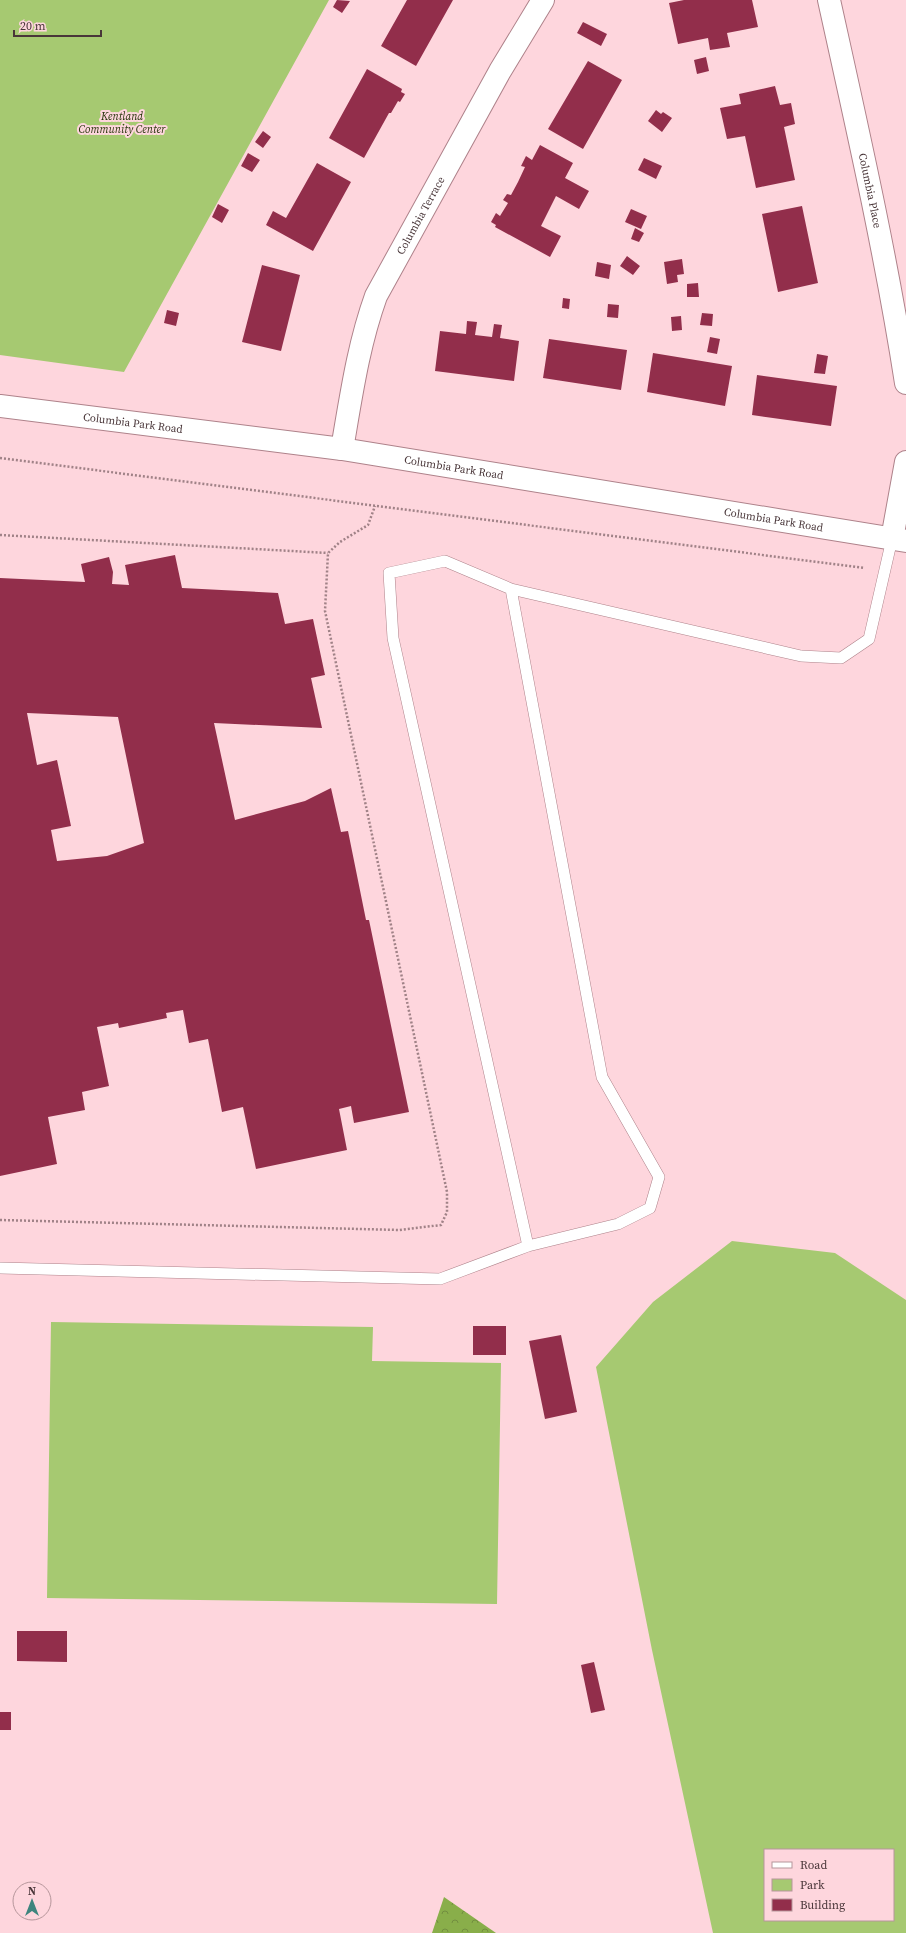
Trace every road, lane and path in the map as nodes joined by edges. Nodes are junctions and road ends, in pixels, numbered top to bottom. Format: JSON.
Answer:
{"nodes":[{"id":1,"x":543,"y":0,"type":"edge"},
{"id":2,"x":829,"y":0,"type":"edge"},
{"id":3,"x":906,"y":383,"type":"edge"},
{"id":4,"x":0,"y":406,"type":"edge"},
{"id":5,"x":342,"y":449,"type":"junction"},
{"id":6,"x":0,"y":458,"type":"edge"},
{"id":7,"x":906,"y":462,"type":"edge"},
{"id":8,"x":375,"y":506,"type":"junction"},
{"id":9,"x":0,"y":535,"type":"edge"},
{"id":10,"x":899,"y":540,"type":"edge"},
{"id":11,"x":328,"y":553,"type":"junction"},
{"id":12,"x":885,"y":570,"type":"junction"},
{"id":13,"x":510,"y":589,"type":"junction"},
{"id":14,"x":0,"y":1220,"type":"edge"},
{"id":15,"x":528,"y":1246,"type":"junction"},
{"id":16,"x":0,"y":1268,"type":"edge"}],
"edges":[{"from":1,"to":5,"type":"street","name":"Columbia Terrace"},
{"from":2,"to":3,"type":"street","name":"Columbia Place"},
{"from":4,"to":5,"type":"street","name":"Columbia Park Road"},
{"from":5,"to":10,"type":"street","name":"Columbia Park Road"},
{"from":6,"to":8,"type":"path"},
{"from":7,"to":10,"type":"street"},
{"from":8,"to":11,"type":"path"},
{"from":8,"to":12,"type":"path"},
{"from":9,"to":11,"type":"path"},
{"from":10,"to":12,"type":"lane"},
{"from":11,"to":14,"type":"path"},
{"from":12,"to":13,"type":"lane"},
{"from":13,"to":15,"type":"lane"},
{"from":13,"to":15,"type":"lane"},
{"from":15,"to":16,"type":"lane"}]}
